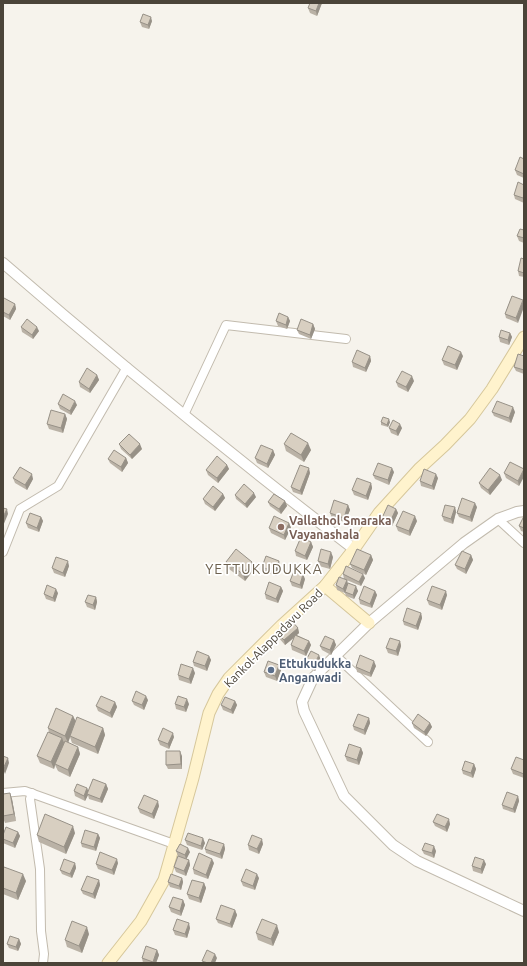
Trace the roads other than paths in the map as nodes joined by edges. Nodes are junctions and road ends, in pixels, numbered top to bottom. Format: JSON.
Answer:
{"nodes":[{"id":1,"x":3,"y":263,"type":"edge"},
{"id":2,"x":524,"y":337,"type":"edge"},
{"id":3,"x":346,"y":339,"type":"dead end"},
{"id":4,"x":127,"y":367,"type":"junction"},
{"id":5,"x":184,"y":415,"type":"junction"},
{"id":6,"x":524,"y":511,"type":"edge"},
{"id":7,"x":498,"y":518,"type":"junction"},
{"id":8,"x":524,"y":543,"type":"edge"},
{"id":9,"x":354,"y":549,"type":"junction"},
{"id":10,"x":3,"y":552,"type":"edge"},
{"id":11,"x":325,"y":586,"type":"junction"},
{"id":12,"x":369,"y":623,"type":"junction"},
{"id":13,"x":336,"y":656,"type":"junction"},
{"id":14,"x":428,"y":742,"type":"dead end"},
{"id":15,"x":3,"y":793,"type":"edge"},
{"id":16,"x":32,"y":793,"type":"junction"},
{"id":17,"x":174,"y":844,"type":"junction"},
{"id":18,"x":524,"y":911,"type":"edge"},
{"id":19,"x":43,"y":963,"type":"edge"},
{"id":20,"x":108,"y":963,"type":"edge"}],
"edges":[{"from":1,"to":4,"type":"street"},
{"from":2,"to":9,"type":"main road"},
{"from":3,"to":5,"type":"street"},
{"from":4,"to":5,"type":"street"},
{"from":4,"to":10,"type":"street"},
{"from":5,"to":9,"type":"street"},
{"from":6,"to":7,"type":"street"},
{"from":7,"to":8,"type":"street"},
{"from":7,"to":12,"type":"street"},
{"from":9,"to":11,"type":"main road"},
{"from":11,"to":12,"type":"main road","name":"Kankol-Alappadavu Road"},
{"from":11,"to":17,"type":"main road","name":"Kankol-Alappadavu Road"},
{"from":12,"to":13,"type":"street"},
{"from":13,"to":14,"type":"street"},
{"from":13,"to":18,"type":"street"},
{"from":15,"to":16,"type":"street"},
{"from":16,"to":17,"type":"street"},
{"from":16,"to":19,"type":"street"},
{"from":17,"to":20,"type":"main road","name":"Kankol-Alappadavu Road"}]}
